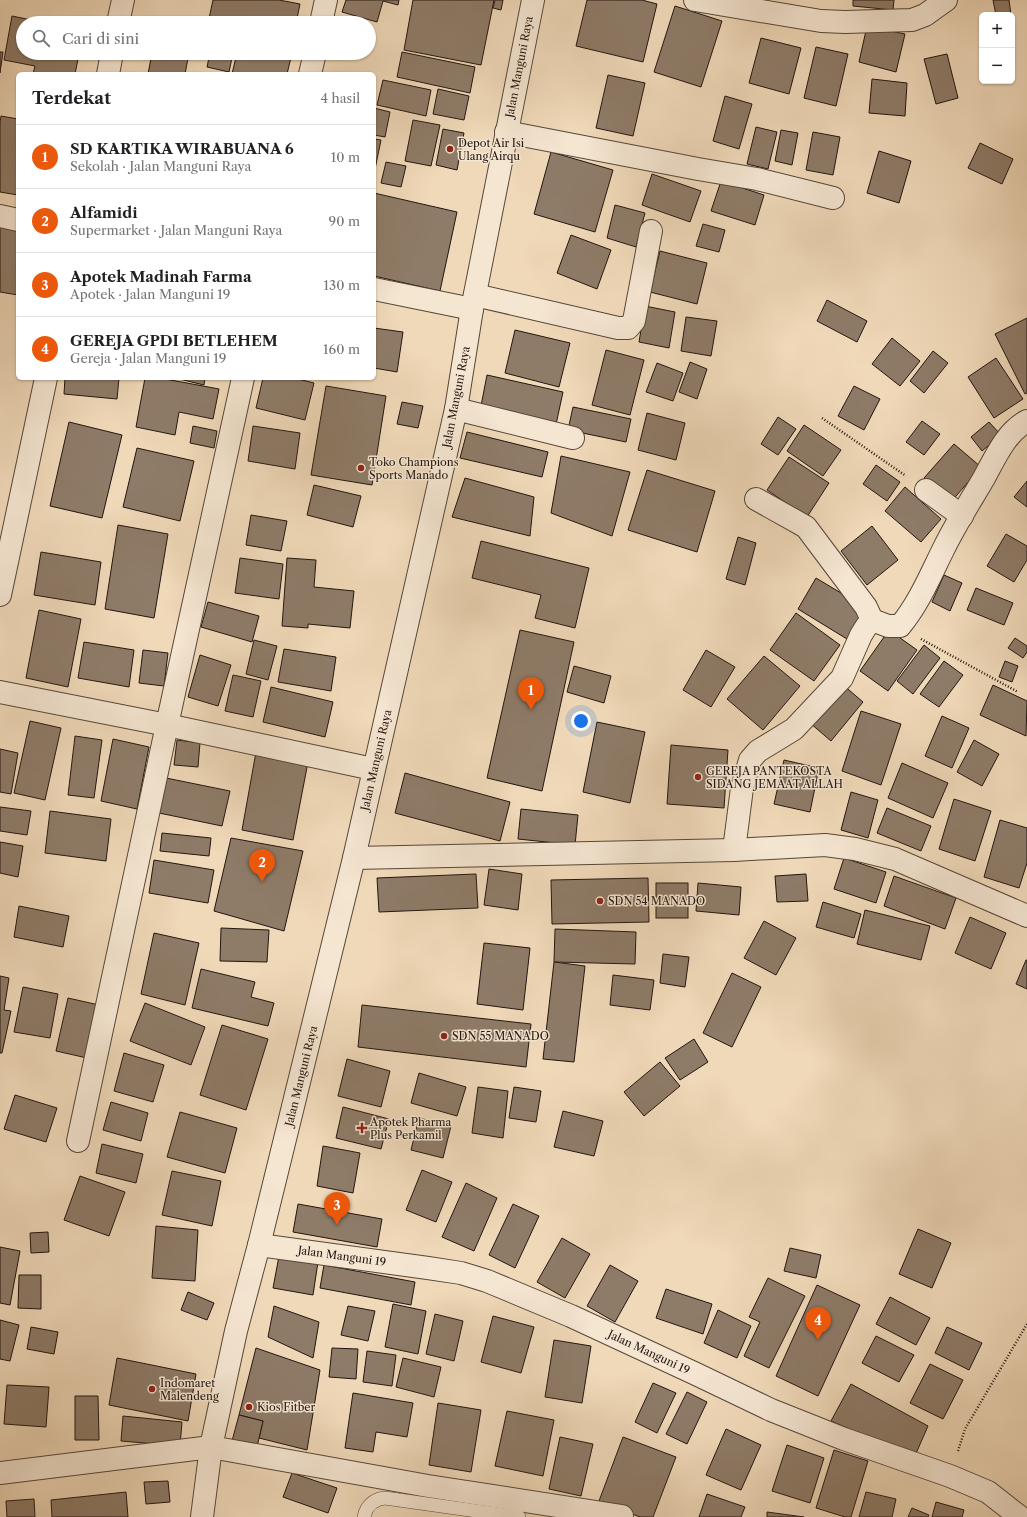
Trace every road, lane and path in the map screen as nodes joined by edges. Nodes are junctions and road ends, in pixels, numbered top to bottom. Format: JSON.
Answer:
{"nodes":[{"id":1,"x":123,"y":0,"type":"edge"},
{"id":2,"x":326,"y":0,"type":"edge"},
{"id":3,"x":533,"y":0,"type":"edge"},
{"id":4,"x":695,"y":0,"type":"edge"},
{"id":5,"x":946,"y":0,"type":"edge"},
{"id":6,"x":120,"y":16,"type":"edge"},
{"id":7,"x":323,"y":16,"type":"edge"},
{"id":8,"x":111,"y":60,"type":"edge"},
{"id":9,"x":313,"y":60,"type":"edge"},
{"id":10,"x":108,"y":72,"type":"edge"},
{"id":11,"x":310,"y":72,"type":"edge"},
{"id":12,"x":506,"y":132,"type":"junction"},
{"id":13,"x":833,"y":198,"type":"dead end"},
{"id":14,"x":0,"y":216,"type":"edge"},
{"id":15,"x":16,"y":220,"type":"edge"},
{"id":16,"x":651,"y":230,"type":"dead end"},
{"id":17,"x":376,"y":289,"type":"edge"},
{"id":18,"x":474,"y":302,"type":"junction"},
{"id":19,"x":46,"y":380,"type":"edge"},
{"id":20,"x":243,"y":380,"type":"edge"},
{"id":21,"x":456,"y":410,"type":"junction"},
{"id":22,"x":822,"y":418,"type":"dead end"},
{"id":23,"x":1027,"y":421,"type":"edge"},
{"id":24,"x":573,"y":438,"type":"dead end"},
{"id":25,"x":926,"y":490,"type":"joint"},
{"id":26,"x":756,"y":499,"type":"dead end"},
{"id":27,"x":962,"y":516,"type":"junction"},
{"id":28,"x":0,"y":595,"type":"edge"},
{"id":29,"x":872,"y":620,"type":"junction"},
{"id":30,"x":900,"y":626,"type":"junction"},
{"id":31,"x":0,"y":692,"type":"edge"},
{"id":32,"x":1018,"y":692,"type":"dead end"},
{"id":33,"x":167,"y":725,"type":"junction"},
{"id":34,"x":373,"y":768,"type":"junction"},
{"id":35,"x":734,"y":850,"type":"junction"},
{"id":36,"x":354,"y":858,"type":"junction"},
{"id":37,"x":1027,"y":916,"type":"edge"},
{"id":38,"x":78,"y":1141,"type":"dead end"},
{"id":39,"x":259,"y":1245,"type":"junction"},
{"id":40,"x":1027,"y":1324,"type":"edge"},
{"id":41,"x":211,"y":1446,"type":"junction"},
{"id":42,"x":0,"y":1473,"type":"edge"},
{"id":43,"x":950,"y":1476,"type":"junction"},
{"id":44,"x":622,"y":1516,"type":"dead end"},
{"id":45,"x":202,"y":1517,"type":"edge"},
{"id":46,"x":364,"y":1517,"type":"edge"},
{"id":47,"x":519,"y":1517,"type":"edge"},
{"id":48,"x":1020,"y":1517,"type":"edge"}],
"edges":[{"from":1,"to":6,"type":"street"},
{"from":2,"to":7,"type":"street"},
{"from":3,"to":12,"type":"street","name":"Jalan Manguni Raya"},
{"from":4,"to":5,"type":"street"},
{"from":8,"to":10,"type":"street"},
{"from":9,"to":11,"type":"street"},
{"from":12,"to":13,"type":"street"},
{"from":12,"to":18,"type":"street","name":"Jalan Manguni Raya"},
{"from":14,"to":15,"type":"street"},
{"from":16,"to":18,"type":"street"},
{"from":17,"to":18,"type":"street"},
{"from":18,"to":21,"type":"street","name":"Jalan Manguni Raya"},
{"from":19,"to":28,"type":"street"},
{"from":20,"to":33,"type":"street"},
{"from":21,"to":24,"type":"street"},
{"from":21,"to":34,"type":"street","name":"Jalan Manguni Raya"},
{"from":22,"to":25,"type":"path"},
{"from":23,"to":27,"type":"street"},
{"from":25,"to":27,"type":"street"},
{"from":26,"to":29,"type":"street"},
{"from":27,"to":30,"type":"street"},
{"from":29,"to":30,"type":"street"},
{"from":29,"to":35,"type":"street"},
{"from":30,"to":32,"type":"path"},
{"from":31,"to":33,"type":"street"},
{"from":33,"to":34,"type":"street"},
{"from":33,"to":38,"type":"street"},
{"from":34,"to":36,"type":"street","name":"Jalan Manguni Raya"},
{"from":35,"to":36,"type":"street"},
{"from":35,"to":37,"type":"street"},
{"from":36,"to":39,"type":"street","name":"Jalan Manguni Raya"},
{"from":39,"to":41,"type":"street","name":"Jalan Manguni Raya"},
{"from":39,"to":43,"type":"street","name":"Jalan Manguni 19"},
{"from":40,"to":43,"type":"path"},
{"from":41,"to":42,"type":"street"},
{"from":41,"to":44,"type":"street"},
{"from":41,"to":45,"type":"street","name":"Jalan Manguni Raya"},
{"from":43,"to":48,"type":"street","name":"Jalan Manguni 19"},
{"from":46,"to":47,"type":"lane"}]}
